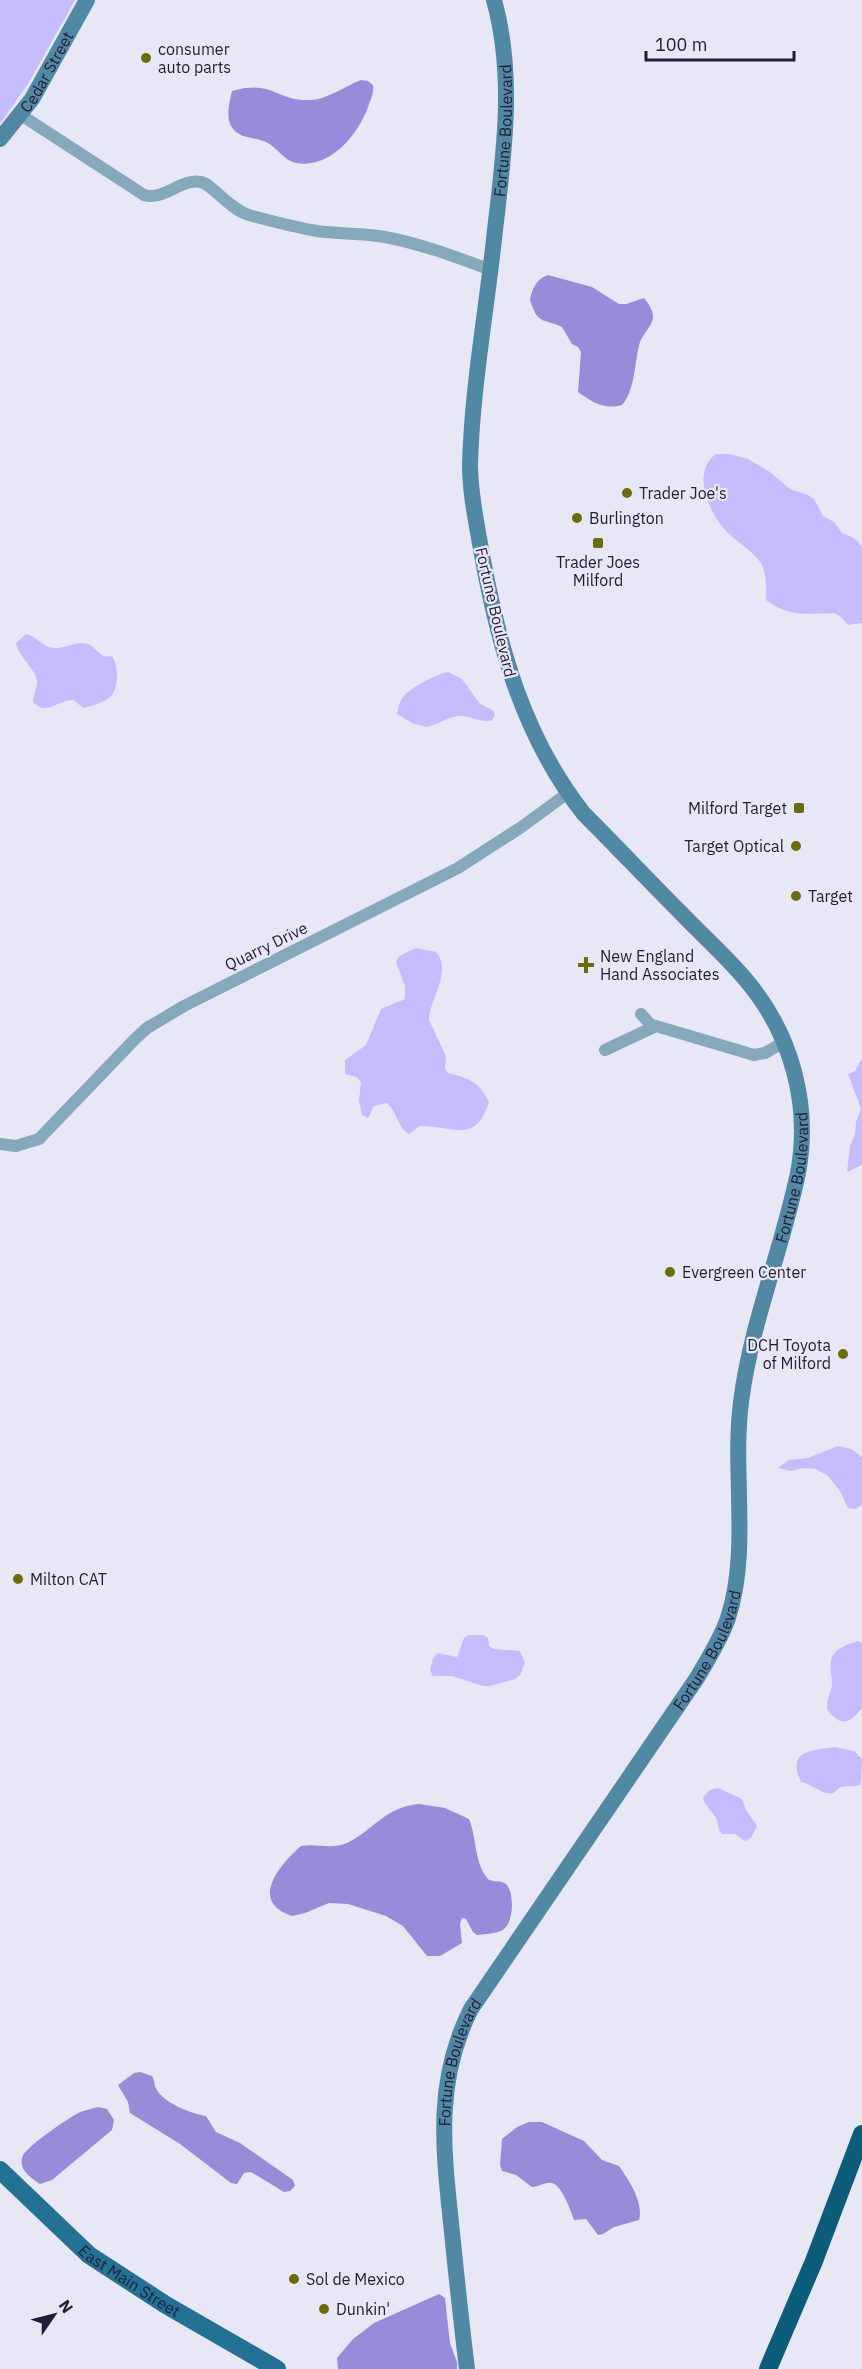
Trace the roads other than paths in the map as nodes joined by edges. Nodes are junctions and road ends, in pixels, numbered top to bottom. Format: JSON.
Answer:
{"nodes":[{"id":1,"x":87,"y":0,"type":"edge"},
{"id":2,"x":494,"y":0,"type":"edge"},
{"id":3,"x":21,"y":115,"type":"junction"},
{"id":4,"x":0,"y":139,"type":"edge"},
{"id":5,"x":491,"y":270,"type":"junction"},
{"id":6,"x":568,"y":793,"type":"junction"},
{"id":7,"x":641,"y":1014,"type":"dead end"},
{"id":8,"x":656,"y":1026,"type":"junction"},
{"id":9,"x":784,"y":1042,"type":"junction"},
{"id":10,"x":605,"y":1050,"type":"dead end"},
{"id":11,"x":0,"y":1144,"type":"edge"},
{"id":12,"x":862,"y":2134,"type":"edge"},
{"id":13,"x":0,"y":2170,"type":"edge"},
{"id":14,"x":277,"y":2369,"type":"edge"},
{"id":15,"x":467,"y":2369,"type":"edge"},
{"id":16,"x":768,"y":2369,"type":"edge"}],
"edges":[{"from":1,"to":3,"type":"main road","name":"Cedar Street"},
{"from":2,"to":5,"type":"main road","name":"Fortune Boulevard"},
{"from":3,"to":4,"type":"main road","name":"Cedar Street"},
{"from":3,"to":5,"type":"street"},
{"from":5,"to":6,"type":"main road","name":"Fortune Boulevard"},
{"from":6,"to":9,"type":"main road","name":"Fortune Boulevard"},
{"from":6,"to":11,"type":"street","name":"Quarry Drive"},
{"from":7,"to":8,"type":"street"},
{"from":8,"to":9,"type":"street"},
{"from":8,"to":10,"type":"street"},
{"from":9,"to":15,"type":"main road","name":"Fortune Boulevard"},
{"from":12,"to":16,"type":"highway"},
{"from":13,"to":14,"type":"main road","name":"East Main Street"}]}
